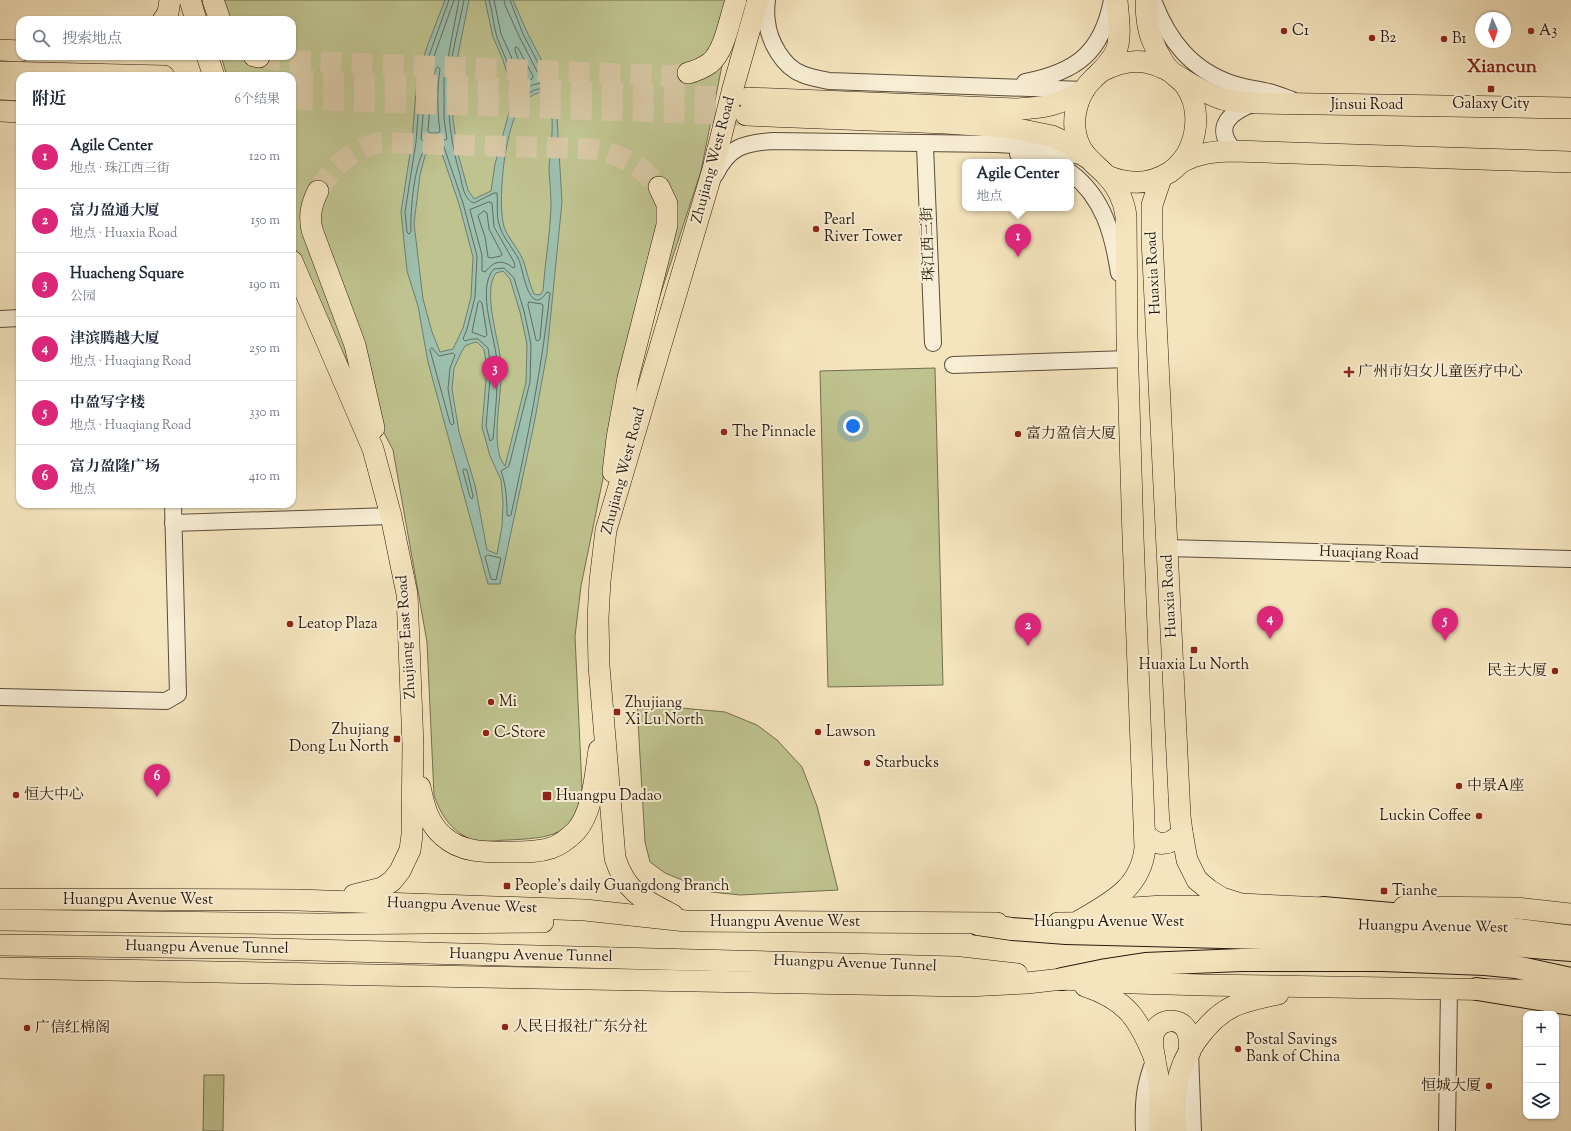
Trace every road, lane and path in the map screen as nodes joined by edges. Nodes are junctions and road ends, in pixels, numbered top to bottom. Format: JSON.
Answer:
{"nodes":[{"id":1,"x":170,"y":0,"type":"edge"},
{"id":2,"x":190,"y":0,"type":"edge"},
{"id":3,"x":213,"y":0,"type":"edge"},
{"id":4,"x":736,"y":0,"type":"edge"},
{"id":5,"x":758,"y":0,"type":"edge"},
{"id":6,"x":767,"y":0,"type":"edge"},
{"id":7,"x":1112,"y":0,"type":"edge"},
{"id":8,"x":1117,"y":0,"type":"edge"},
{"id":9,"x":1146,"y":0,"type":"edge"},
{"id":10,"x":1153,"y":0,"type":"edge"},
{"id":11,"x":166,"y":16,"type":"edge"},
{"id":12,"x":195,"y":16,"type":"edge"},
{"id":13,"x":219,"y":16,"type":"edge"},
{"id":14,"x":0,"y":50,"type":"edge"},
{"id":15,"x":16,"y":51,"type":"edge"},
{"id":16,"x":208,"y":60,"type":"edge"},
{"id":17,"x":1102,"y":71,"type":"junction"},
{"id":18,"x":0,"y":72,"type":"edge"},
{"id":19,"x":16,"y":72,"type":"edge"},
{"id":20,"x":213,"y":72,"type":"edge"},
{"id":21,"x":1171,"y":72,"type":"junction"},
{"id":22,"x":688,"y":73,"type":"tunnel mouth"},
{"id":23,"x":989,"y":87,"type":"junction"},
{"id":24,"x":0,"y":89,"type":"edge"},
{"id":25,"x":16,"y":90,"type":"edge"},
{"id":26,"x":1084,"y":90,"type":"junction"},
{"id":27,"x":1256,"y":103,"type":"junction"},
{"id":28,"x":1303,"y":104,"type":"junction"},
{"id":29,"x":1571,"y":108,"type":"edge"},
{"id":30,"x":0,"y":111,"type":"edge"},
{"id":31,"x":16,"y":112,"type":"edge"},
{"id":32,"x":905,"y":144,"type":"junction"},
{"id":33,"x":925,"y":146,"type":"junction"},
{"id":34,"x":1235,"y":151,"type":"junction"},
{"id":35,"x":1086,"y":157,"type":"junction"},
{"id":36,"x":1037,"y":159,"type":"edge"},
{"id":37,"x":1571,"y":162,"type":"edge"},
{"id":38,"x":1180,"y":163,"type":"junction"},
{"id":39,"x":1074,"y":176,"type":"edge"},
{"id":40,"x":1107,"y":176,"type":"junction"},
{"id":41,"x":1161,"y":178,"type":"junction"},
{"id":42,"x":659,"y":187,"type":"tunnel mouth"},
{"id":43,"x":708,"y":189,"type":"junction"},
{"id":44,"x":318,"y":191,"type":"tunnel mouth"},
{"id":45,"x":1127,"y":244,"type":"junction"},
{"id":46,"x":1153,"y":244,"type":"junction"},
{"id":47,"x":296,"y":270,"type":"edge"},
{"id":48,"x":16,"y":318,"type":"edge"},
{"id":49,"x":0,"y":319,"type":"edge"},
{"id":50,"x":1127,"y":337,"type":"junction"},
{"id":51,"x":933,"y":343,"type":"dead end"},
{"id":52,"x":1128,"y":359,"type":"junction"},
{"id":53,"x":953,"y":365,"type":"dead end"},
{"id":54,"x":173,"y":508,"type":"edge"},
{"id":55,"x":392,"y":516,"type":"junction"},
{"id":56,"x":173,"y":523,"type":"junction"},
{"id":57,"x":606,"y":530,"type":"junction"},
{"id":58,"x":1167,"y":548,"type":"junction"},
{"id":59,"x":1571,"y":559,"type":"edge"},
{"id":60,"x":0,"y":697,"type":"edge"},
{"id":61,"x":604,"y":720,"type":"junction"},
{"id":62,"x":413,"y":746,"type":"junction"},
{"id":63,"x":1182,"y":832,"type":"junction"},
{"id":64,"x":1145,"y":833,"type":"junction"},
{"id":65,"x":0,"y":899,"type":"edge"},
{"id":66,"x":298,"y":900,"type":"junction"},
{"id":67,"x":1323,"y":908,"type":"junction"},
{"id":68,"x":1571,"y":914,"type":"edge"},
{"id":69,"x":0,"y":920,"type":"edge"},
{"id":70,"x":686,"y":921,"type":"junction"},
{"id":71,"x":1075,"y":923,"type":"junction"},
{"id":72,"x":978,"y":924,"type":"junction"},
{"id":73,"x":1500,"y":927,"type":"junction"},
{"id":74,"x":1571,"y":936,"type":"edge"},
{"id":75,"x":0,"y":945,"type":"edge"},
{"id":76,"x":1571,"y":950,"type":"edge"},
{"id":77,"x":1449,"y":952,"type":"junction"},
{"id":78,"x":0,"y":968,"type":"edge"},
{"id":79,"x":1062,"y":979,"type":"junction"},
{"id":80,"x":1571,"y":979,"type":"edge"},
{"id":81,"x":1312,"y":986,"type":"junction"},
{"id":82,"x":1449,"y":989,"type":"junction"},
{"id":83,"x":1477,"y":989,"type":"junction"},
{"id":84,"x":1571,"y":991,"type":"edge"},
{"id":85,"x":1571,"y":1004,"type":"edge"},
{"id":86,"x":1190,"y":1052,"type":"junction"},
{"id":87,"x":1155,"y":1059,"type":"junction"},
{"id":88,"x":1144,"y":1131,"type":"edge"},
{"id":89,"x":1160,"y":1131,"type":"edge"},
{"id":90,"x":1176,"y":1131,"type":"edge"},
{"id":91,"x":1193,"y":1131,"type":"edge"},
{"id":92,"x":1447,"y":1131,"type":"edge"}],
"edges":[{"from":1,"to":11,"type":"main road"},
{"from":2,"to":12,"type":"main road"},
{"from":3,"to":13,"type":"main road"},
{"from":4,"to":22,"type":"main road"},
{"from":5,"to":43,"type":"main road","name":"Zhujiang West Road"},
{"from":6,"to":23,"type":"street"},
{"from":7,"to":23,"type":"street"},
{"from":8,"to":17,"type":"main road","name":"Huaxia Road"},
{"from":9,"to":21,"type":"main road","name":"Huaxia Road"},
{"from":10,"to":28,"type":"street"},
{"from":14,"to":15,"type":"main road"},
{"from":16,"to":20,"type":"main road"},
{"from":17,"to":21,"type":"main road","name":"Huaxia Road"},
{"from":17,"to":26,"type":"main road","name":"Huaxia Road"},
{"from":18,"to":19,"type":"main road"},
{"from":21,"to":27,"type":"main road","name":"Jinsui Road"},
{"from":21,"to":38,"type":"main road","name":"Huaxia Road"},
{"from":23,"to":26,"type":"street"},
{"from":24,"to":25,"type":"main road"},
{"from":26,"to":35,"type":"main road","name":"Huaxia Road"},
{"from":26,"to":35,"type":"main road"},
{"from":27,"to":28,"type":"main road","name":"Jinsui Road"},
{"from":27,"to":34,"type":"street"},
{"from":28,"to":29,"type":"main road","name":"Jinsui Road"},
{"from":30,"to":31,"type":"main road"},
{"from":32,"to":33,"type":"street"},
{"from":32,"to":35,"type":"street"},
{"from":32,"to":43,"type":"street"},
{"from":33,"to":36,"type":"street"},
{"from":33,"to":51,"type":"street","name":"珠江西三街"},
{"from":34,"to":37,"type":"main road"},
{"from":34,"to":38,"type":"main road"},
{"from":35,"to":40,"type":"main road","name":"Huaxia Road"},
{"from":38,"to":41,"type":"main road","name":"Huaxia Road"},
{"from":39,"to":50,"type":"street"},
{"from":40,"to":41,"type":"main road","name":"Huaxia Road"},
{"from":40,"to":45,"type":"main road","name":"Huaxia Road"},
{"from":41,"to":46,"type":"main road","name":"Huaxia Road"},
{"from":42,"to":57,"type":"main road"},
{"from":43,"to":57,"type":"main road","name":"Zhujiang West Road"},
{"from":44,"to":55,"type":"main road"},
{"from":45,"to":46,"type":"main road"},
{"from":45,"to":50,"type":"main road","name":"Huaxia Road"},
{"from":46,"to":58,"type":"main road","name":"Huaxia Road"},
{"from":47,"to":55,"type":"main road","name":"Zhujiang East Road"},
{"from":48,"to":49,"type":"street"},
{"from":50,"to":52,"type":"main road","name":"Huaxia Road"},
{"from":52,"to":53,"type":"street"},
{"from":52,"to":64,"type":"main road","name":"Huaxia Road"},
{"from":54,"to":56,"type":"street"},
{"from":55,"to":56,"type":"street"},
{"from":55,"to":62,"type":"main road","name":"Zhujiang East Road"},
{"from":56,"to":60,"type":"street"},
{"from":57,"to":61,"type":"main road","name":"Zhujiang West Road"},
{"from":58,"to":59,"type":"street","name":"Huaqiang Road"},
{"from":58,"to":63,"type":"main road","name":"Huaxia Road"},
{"from":61,"to":62,"type":"main road"},
{"from":61,"to":70,"type":"main road","name":"Zhujiang West Road"},
{"from":62,"to":66,"type":"main road","name":"Zhujiang East Road"},
{"from":63,"to":64,"type":"main road"},
{"from":63,"to":67,"type":"main road","name":"Huaxia Road"},
{"from":64,"to":71,"type":"main road","name":"Huaxia Road"},
{"from":65,"to":66,"type":"main road","name":"Huangpu Avenue West"},
{"from":66,"to":70,"type":"main road","name":"Huangpu Avenue West"},
{"from":67,"to":68,"type":"main road"},
{"from":67,"to":71,"type":"main road"},
{"from":67,"to":73,"type":"highway"},
{"from":69,"to":70,"type":"main road","name":"Huangpu Avenue Tunnel"},
{"from":70,"to":72,"type":"main road","name":"Huangpu Avenue West"},
{"from":71,"to":72,"type":"main road","name":"Huangpu Avenue West"},
{"from":71,"to":73,"type":"main road","name":"Huangpu Avenue West"},
{"from":72,"to":77,"type":"highway"},
{"from":73,"to":74,"type":"main road","name":"Huangpu Avenue West"},
{"from":75,"to":79,"type":"main road","name":"Huangpu Avenue Tunnel"},
{"from":76,"to":77,"type":"highway"},
{"from":77,"to":79,"type":"highway"},
{"from":77,"to":80,"type":"highway"},
{"from":78,"to":79,"type":"main road"},
{"from":79,"to":81,"type":"main road"},
{"from":79,"to":87,"type":"main road"},
{"from":81,"to":82,"type":"main road"},
{"from":81,"to":86,"type":"main road"},
{"from":82,"to":83,"type":"main road"},
{"from":82,"to":92,"type":"street"},
{"from":83,"to":84,"type":"main road"},
{"from":83,"to":85,"type":"highway"},
{"from":86,"to":87,"type":"main road"},
{"from":86,"to":90,"type":"main road"},
{"from":86,"to":91,"type":"street"},
{"from":87,"to":88,"type":"street"},
{"from":87,"to":89,"type":"main road"}]}
